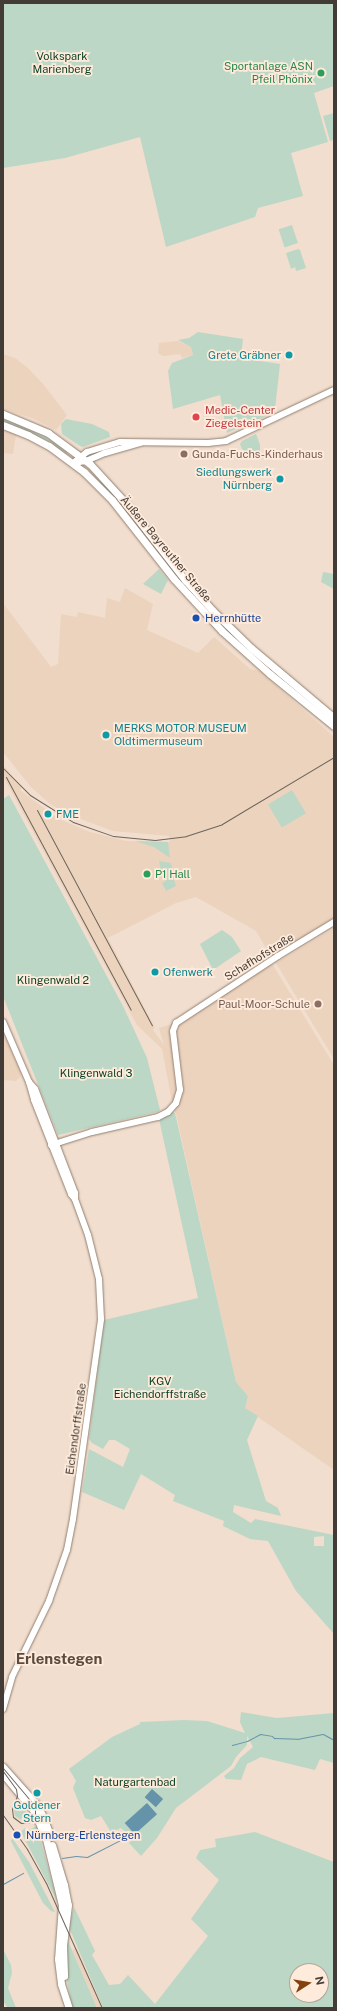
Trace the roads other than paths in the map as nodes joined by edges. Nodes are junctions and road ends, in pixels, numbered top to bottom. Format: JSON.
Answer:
{"nodes":[{"id":1,"x":334,"y":390,"type":"edge"},
{"id":2,"x":3,"y":414,"type":"edge"},
{"id":3,"x":3,"y":425,"type":"edge"},
{"id":4,"x":144,"y":442,"type":"junction"},
{"id":5,"x":80,"y":456,"type":"junction"},
{"id":6,"x":86,"y":461,"type":"junction"},
{"id":7,"x":73,"y":463,"type":"junction"},
{"id":8,"x":106,"y":480,"type":"junction"},
{"id":9,"x":99,"y":487,"type":"junction"},
{"id":10,"x":334,"y":718,"type":"edge"},
{"id":11,"x":334,"y":726,"type":"edge"},
{"id":12,"x":334,"y":922,"type":"edge"},
{"id":13,"x":3,"y":1022,"type":"edge"},
{"id":14,"x":29,"y":1082,"type":"junction"},
{"id":15,"x":54,"y":1144,"type":"junction"},
{"id":16,"x":3,"y":1709,"type":"edge"},
{"id":17,"x":3,"y":1767,"type":"edge"},
{"id":18,"x":3,"y":1774,"type":"edge"},
{"id":19,"x":52,"y":1851,"type":"junction"},
{"id":20,"x":69,"y":2008,"type":"edge"}],
"edges":[{"from":1,"to":4,"type":"street"},
{"from":2,"to":5,"type":"main road","name":"Äußere Bayreuther Straße"},
{"from":3,"to":7,"type":"main road","name":"Äußere Bayreuther Straße"},
{"from":4,"to":5,"type":"street"},
{"from":4,"to":6,"type":"street"},
{"from":5,"to":6,"type":"main road","name":"Äußere Bayreuther Straße"},
{"from":5,"to":7,"type":"street"},
{"from":6,"to":7,"type":"street"},
{"from":6,"to":8,"type":"main road","name":"Äußere Bayreuther Straße"},
{"from":7,"to":9,"type":"main road","name":"Äußere Bayreuther Straße"},
{"from":8,"to":9,"type":"main road"},
{"from":8,"to":10,"type":"main road","name":"Äußere Bayreuther Straße"},
{"from":9,"to":11,"type":"main road","name":"Äußere Bayreuther Straße"},
{"from":12,"to":15,"type":"street","name":"Schafhofstraße"},
{"from":13,"to":14,"type":"street"},
{"from":14,"to":15,"type":"street","name":"Eichendorffstraße"},
{"from":14,"to":15,"type":"street","name":"Eichendorffstraße"},
{"from":15,"to":16,"type":"street","name":"Eichendorffstraße"},
{"from":17,"to":19,"type":"main road"},
{"from":18,"to":19,"type":"main road"},
{"from":19,"to":20,"type":"main road"}]}
